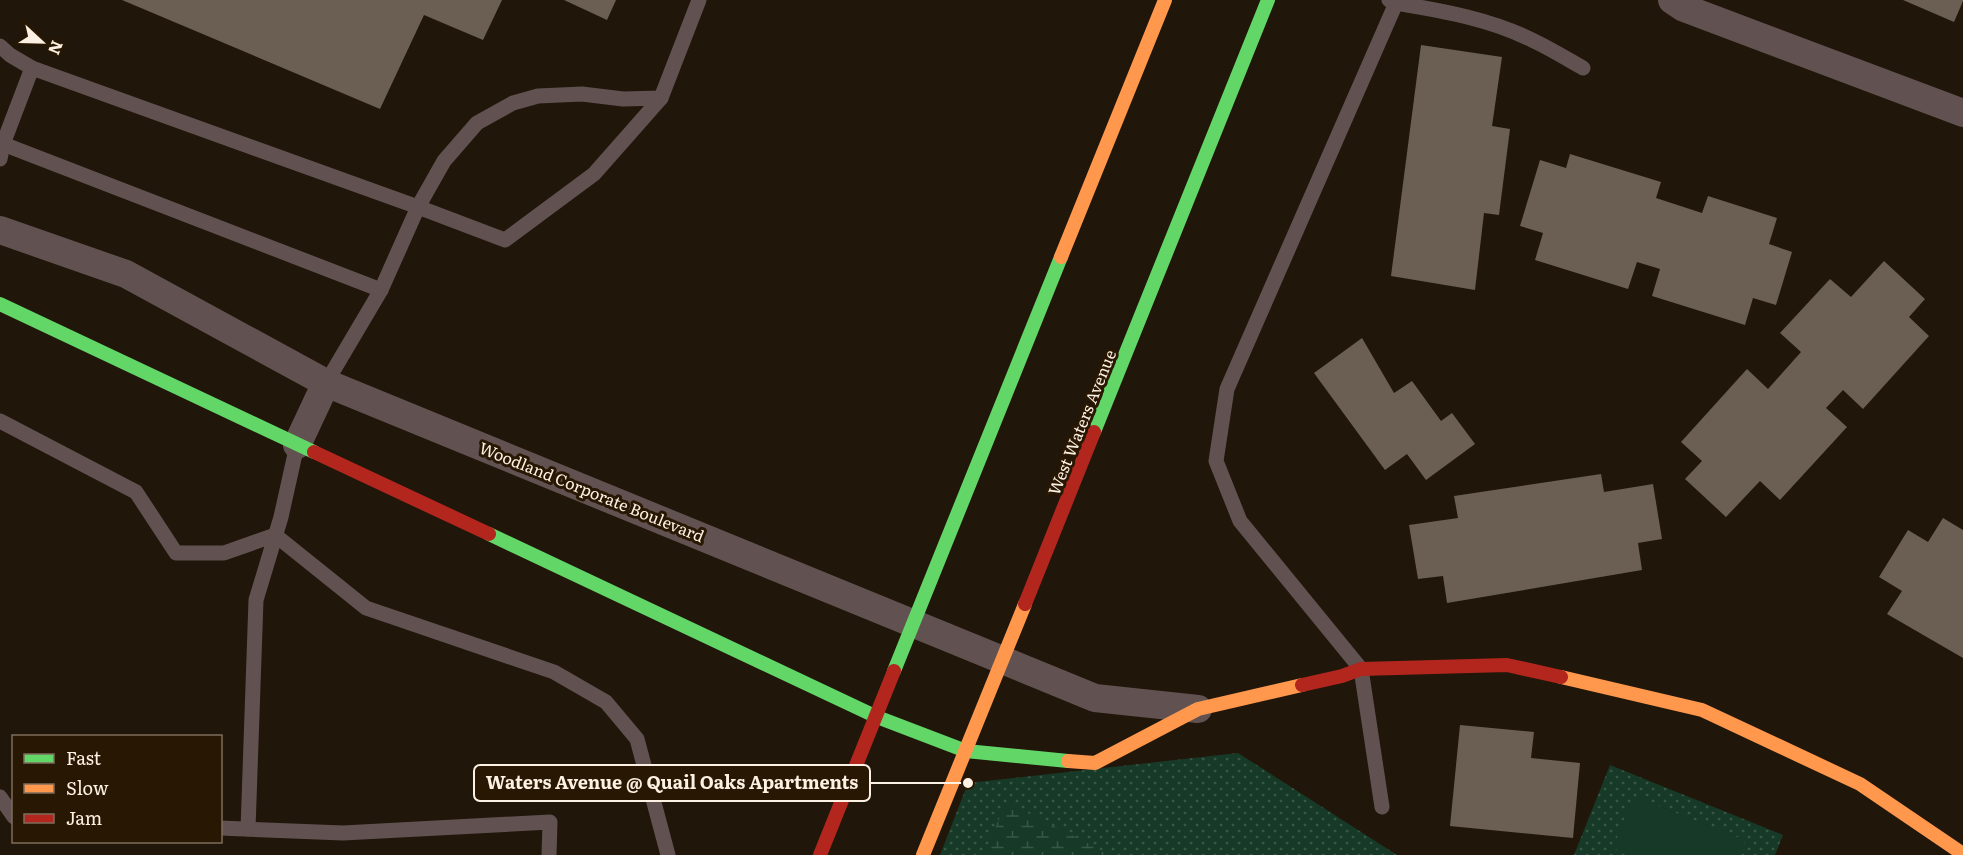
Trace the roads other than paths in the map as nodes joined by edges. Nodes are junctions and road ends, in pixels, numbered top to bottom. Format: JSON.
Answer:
{"nodes":[{"id":1,"x":699,"y":0,"type":"edge"},
{"id":2,"x":1165,"y":0,"type":"edge"},
{"id":3,"x":1268,"y":0,"type":"edge"},
{"id":4,"x":1672,"y":0,"type":"edge"},
{"id":5,"x":1392,"y":1,"type":"edge"},
{"id":6,"x":0,"y":46,"type":"edge"},
{"id":7,"x":32,"y":68,"type":"junction"},
{"id":8,"x":1583,"y":68,"type":"dead end"},
{"id":9,"x":661,"y":98,"type":"junction"},
{"id":10,"x":1963,"y":113,"type":"edge"},
{"id":11,"x":1,"y":152,"type":"edge"},
{"id":12,"x":418,"y":207,"type":"junction"},
{"id":13,"x":0,"y":230,"type":"edge"},
{"id":14,"x":381,"y":290,"type":"junction"},
{"id":15,"x":0,"y":304,"type":"edge"},
{"id":16,"x":326,"y":383,"type":"junction"},
{"id":17,"x":0,"y":422,"type":"edge"},
{"id":18,"x":297,"y":445,"type":"junction"},
{"id":19,"x":275,"y":535,"type":"junction"},
{"id":20,"x":915,"y":623,"type":"junction"},
{"id":21,"x":1002,"y":660,"type":"junction"},
{"id":22,"x":1361,"y":669,"type":"junction"},
{"id":23,"x":1198,"y":709,"type":"junction"},
{"id":24,"x":877,"y":717,"type":"junction"},
{"id":25,"x":966,"y":751,"type":"junction"},
{"id":26,"x":0,"y":797,"type":"edge"},
{"id":27,"x":1382,"y":807,"type":"dead end"},
{"id":28,"x":12,"y":816,"type":"edge"},
{"id":29,"x":222,"y":828,"type":"edge"},
{"id":30,"x":248,"y":829,"type":"junction"},
{"id":31,"x":1963,"y":854,"type":"edge"},
{"id":32,"x":549,"y":855,"type":"edge"},
{"id":33,"x":669,"y":855,"type":"edge"},
{"id":34,"x":820,"y":855,"type":"edge"},
{"id":35,"x":923,"y":855,"type":"edge"}],
"edges":[{"from":1,"to":9,"type":"lane"},
{"from":2,"to":20,"type":"street"},
{"from":3,"to":21,"type":"street","name":"West Waters Avenue"},
{"from":4,"to":10,"type":"street"},
{"from":5,"to":8,"type":"lane"},
{"from":5,"to":22,"type":"lane"},
{"from":6,"to":7,"type":"lane"},
{"from":7,"to":11,"type":"lane"},
{"from":7,"to":12,"type":"lane"},
{"from":9,"to":12,"type":"lane"},
{"from":9,"to":12,"type":"lane"},
{"from":11,"to":14,"type":"lane"},
{"from":12,"to":14,"type":"lane"},
{"from":13,"to":16,"type":"street","name":"Woodland Corporate Boulevard"},
{"from":14,"to":16,"type":"lane"},
{"from":15,"to":18,"type":"street"},
{"from":16,"to":18,"type":"street"},
{"from":16,"to":20,"type":"street","name":"Woodland Corporate Boulevard"},
{"from":17,"to":19,"type":"lane"},
{"from":18,"to":19,"type":"lane"},
{"from":18,"to":24,"type":"street"},
{"from":19,"to":30,"type":"lane"},
{"from":19,"to":33,"type":"lane"},
{"from":20,"to":21,"type":"street","name":"Woodland Corporate Boulevard"},
{"from":20,"to":24,"type":"street"},
{"from":21,"to":23,"type":"street","name":"Woodland Corporate Boulevard"},
{"from":21,"to":25,"type":"street","name":"West Waters Avenue"},
{"from":22,"to":23,"type":"street"},
{"from":22,"to":27,"type":"lane"},
{"from":22,"to":31,"type":"street"},
{"from":23,"to":25,"type":"street"},
{"from":24,"to":25,"type":"street"},
{"from":24,"to":34,"type":"street"},
{"from":25,"to":35,"type":"street","name":"West Waters Avenue"},
{"from":26,"to":28,"type":"lane"},
{"from":29,"to":30,"type":"lane"},
{"from":30,"to":32,"type":"lane"}]}
